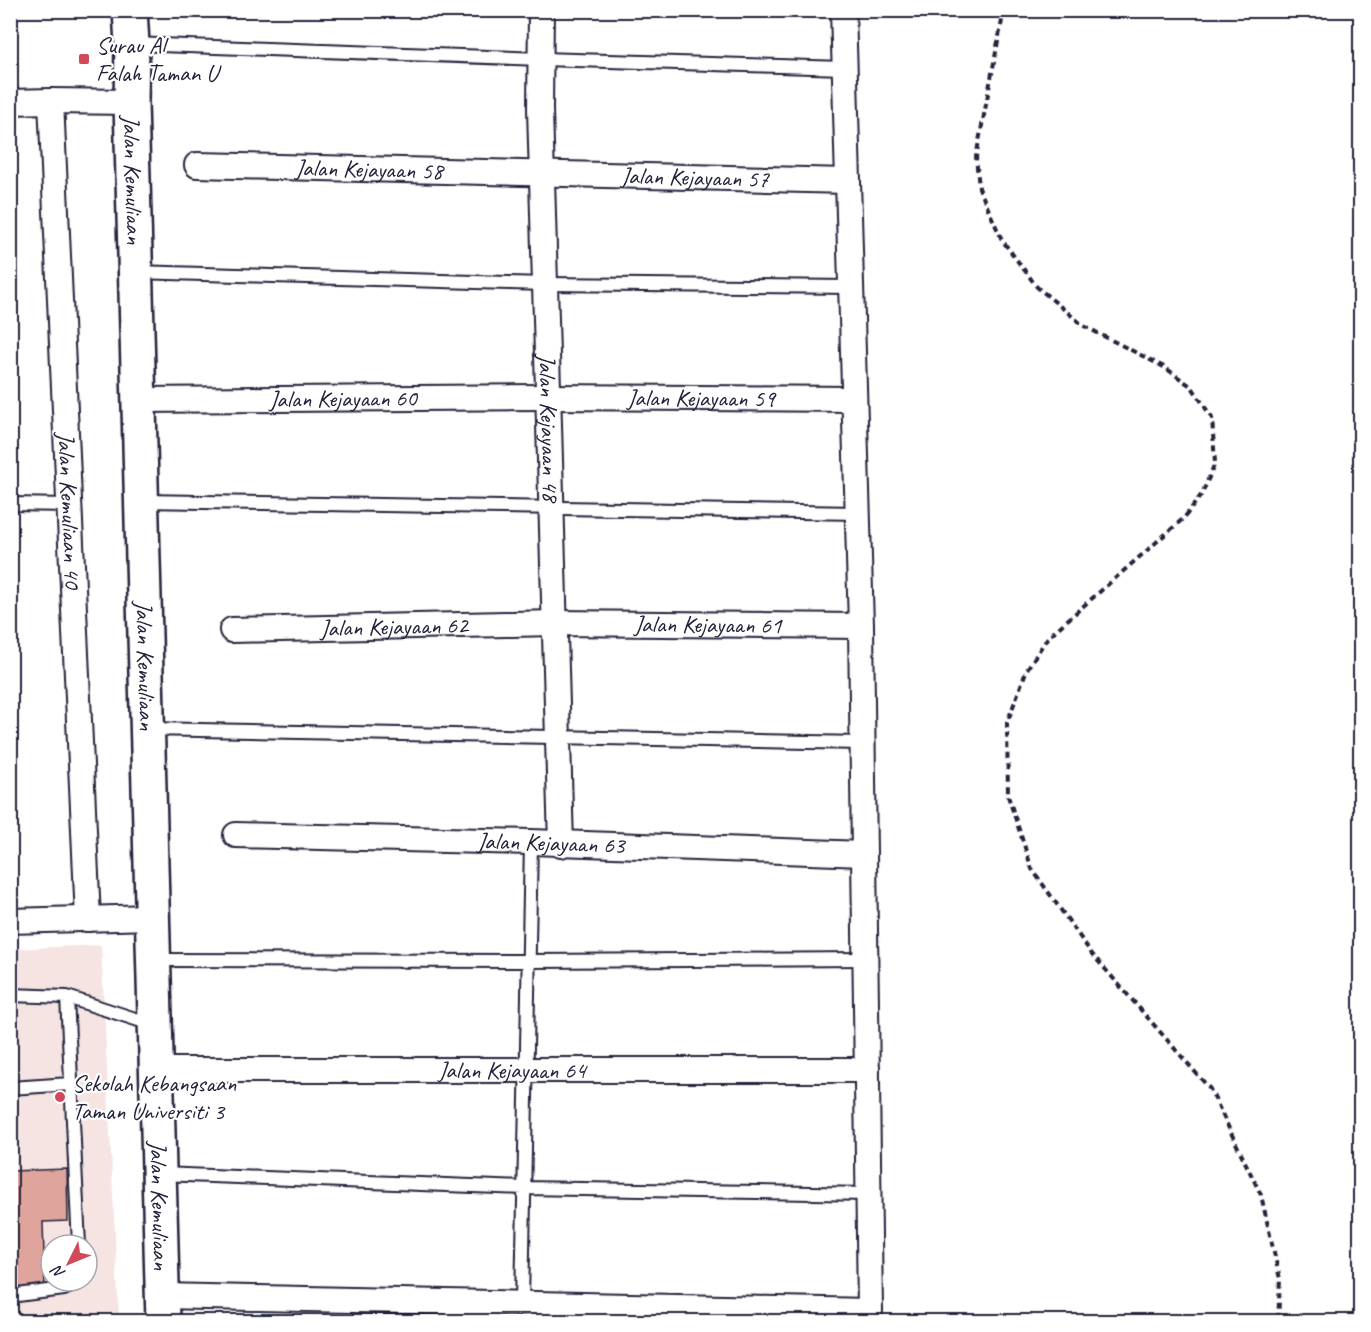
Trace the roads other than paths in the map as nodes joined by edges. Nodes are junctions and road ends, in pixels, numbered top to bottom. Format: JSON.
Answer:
{"nodes":[{"id":1,"x":130,"y":10,"type":"edge"},
{"id":2,"x":541,"y":10,"type":"edge"},
{"id":3,"x":843,"y":10,"type":"edge"},
{"id":4,"x":132,"y":44,"type":"junction"},
{"id":5,"x":541,"y":59,"type":"junction"},
{"id":6,"x":844,"y":68,"type":"junction"},
{"id":7,"x":51,"y":101,"type":"junction"},
{"id":8,"x":10,"y":102,"type":"edge"},
{"id":9,"x":130,"y":102,"type":"junction"},
{"id":10,"x":197,"y":165,"type":"dead end"},
{"id":11,"x":543,"y":174,"type":"junction"},
{"id":12,"x":848,"y":181,"type":"junction"},
{"id":13,"x":135,"y":272,"type":"junction"},
{"id":14,"x":545,"y":284,"type":"junction"},
{"id":15,"x":851,"y":287,"type":"junction"},
{"id":16,"x":548,"y":397,"type":"junction"},
{"id":17,"x":854,"y":399,"type":"junction"},
{"id":18,"x":139,"y":400,"type":"junction"},
{"id":19,"x":141,"y":501,"type":"junction"},
{"id":20,"x":10,"y":504,"type":"edge"},
{"id":21,"x":69,"y":505,"type":"junction"},
{"id":22,"x":552,"y":506,"type":"junction"},
{"id":23,"x":858,"y":513,"type":"junction"},
{"id":24,"x":555,"y":624,"type":"junction"},
{"id":25,"x":861,"y":626,"type":"junction"},
{"id":26,"x":232,"y":630,"type":"dead end"},
{"id":27,"x":147,"y":729,"type":"junction"},
{"id":28,"x":558,"y":737,"type":"junction"},
{"id":29,"x":863,"y":743,"type":"junction"},
{"id":30,"x":236,"y":836,"type":"dead end"},
{"id":31,"x":531,"y":842,"type":"junction"},
{"id":32,"x":561,"y":845,"type":"junction"},
{"id":33,"x":864,"y":854,"type":"junction"},
{"id":34,"x":152,"y":917,"type":"junction"},
{"id":35,"x":88,"y":919,"type":"junction"},
{"id":36,"x":10,"y":921,"type":"edge"},
{"id":37,"x":865,"y":959,"type":"junction"},
{"id":38,"x":153,"y":960,"type":"junction"},
{"id":39,"x":529,"y":962,"type":"junction"},
{"id":40,"x":10,"y":995,"type":"edge"},
{"id":41,"x":67,"y":997,"type":"junction"},
{"id":42,"x":155,"y":1026,"type":"junction"},
{"id":43,"x":527,"y":1069,"type":"junction"},
{"id":44,"x":156,"y":1070,"type":"junction"},
{"id":45,"x":867,"y":1070,"type":"junction"},
{"id":46,"x":70,"y":1084,"type":"junction"},
{"id":47,"x":10,"y":1088,"type":"edge"},
{"id":48,"x":159,"y":1174,"type":"junction"},
{"id":49,"x":524,"y":1188,"type":"junction"},
{"id":50,"x":869,"y":1194,"type":"junction"},
{"id":51,"x":78,"y":1233,"type":"edge"},
{"id":52,"x":39,"y":1292,"type":"edge"},
{"id":53,"x":10,"y":1296,"type":"edge"},
{"id":54,"x":528,"y":1306,"type":"junction"},
{"id":55,"x":163,"y":1309,"type":"edge"},
{"id":56,"x":870,"y":1316,"type":"edge"}],
"edges":[{"from":1,"to":4,"type":"street","name":"Jalan Kemuliaan"},
{"from":2,"to":5,"type":"street","name":"Jalan Kejayaan 48"},
{"from":3,"to":6,"type":"street"},
{"from":4,"to":5,"type":"lane"},
{"from":4,"to":9,"type":"street","name":"Jalan Kemuliaan"},
{"from":5,"to":6,"type":"lane"},
{"from":5,"to":11,"type":"street","name":"Jalan Kejayaan 48"},
{"from":6,"to":12,"type":"street"},
{"from":7,"to":8,"type":"street"},
{"from":7,"to":9,"type":"street"},
{"from":7,"to":21,"type":"street","name":"Jalan Kemuliaan 40"},
{"from":9,"to":13,"type":"street","name":"Jalan Kemuliaan"},
{"from":10,"to":11,"type":"street","name":"Jalan Kejayaan 58"},
{"from":11,"to":12,"type":"street","name":"Jalan Kejayaan 57"},
{"from":11,"to":14,"type":"street","name":"Jalan Kejayaan 48"},
{"from":12,"to":15,"type":"street"},
{"from":13,"to":14,"type":"lane"},
{"from":13,"to":18,"type":"street","name":"Jalan Kemuliaan"},
{"from":14,"to":15,"type":"lane"},
{"from":14,"to":16,"type":"street","name":"Jalan Kejayaan 48"},
{"from":15,"to":17,"type":"street"},
{"from":16,"to":17,"type":"street","name":"Jalan Kejayaan 59"},
{"from":16,"to":18,"type":"street","name":"Jalan Kejayaan 60"},
{"from":16,"to":22,"type":"street","name":"Jalan Kejayaan 48"},
{"from":17,"to":23,"type":"street"},
{"from":18,"to":19,"type":"street","name":"Jalan Kemuliaan"},
{"from":19,"to":22,"type":"lane"},
{"from":19,"to":27,"type":"street","name":"Jalan Kemuliaan"},
{"from":20,"to":21,"type":"lane"},
{"from":21,"to":35,"type":"street","name":"Jalan Kemuliaan 40"},
{"from":22,"to":23,"type":"lane"},
{"from":22,"to":24,"type":"street","name":"Jalan Kejayaan 48"},
{"from":23,"to":25,"type":"street"},
{"from":24,"to":25,"type":"street","name":"Jalan Kejayaan 61"},
{"from":24,"to":26,"type":"street","name":"Jalan Kejayaan 62"},
{"from":24,"to":28,"type":"street","name":"Jalan Kejayaan 48"},
{"from":25,"to":29,"type":"street"},
{"from":27,"to":28,"type":"lane"},
{"from":27,"to":34,"type":"street","name":"Jalan Kemuliaan"},
{"from":28,"to":29,"type":"lane"},
{"from":28,"to":32,"type":"street","name":"Jalan Kejayaan 48"},
{"from":29,"to":33,"type":"street"},
{"from":30,"to":31,"type":"street","name":"Jalan Kejayaan 63"},
{"from":31,"to":32,"type":"street","name":"Jalan Kejayaan 63"},
{"from":31,"to":39,"type":"lane"},
{"from":32,"to":33,"type":"street","name":"Jalan Kejayaan 63"},
{"from":33,"to":37,"type":"street"},
{"from":34,"to":35,"type":"street"},
{"from":34,"to":38,"type":"street","name":"Jalan Kemuliaan"},
{"from":35,"to":36,"type":"street"},
{"from":37,"to":39,"type":"lane"},
{"from":37,"to":45,"type":"street"},
{"from":38,"to":39,"type":"lane"},
{"from":38,"to":42,"type":"street","name":"Jalan Kemuliaan"},
{"from":39,"to":43,"type":"lane"},
{"from":40,"to":41,"type":"lane"},
{"from":41,"to":42,"type":"lane"},
{"from":41,"to":46,"type":"lane"},
{"from":42,"to":44,"type":"street","name":"Jalan Kemuliaan"},
{"from":43,"to":44,"type":"street","name":"Jalan Kejayaan 64"},
{"from":43,"to":45,"type":"street","name":"Jalan Kejayaan 64"},
{"from":43,"to":49,"type":"lane"},
{"from":44,"to":48,"type":"street","name":"Jalan Kemuliaan"},
{"from":45,"to":50,"type":"street"},
{"from":46,"to":47,"type":"lane"},
{"from":46,"to":51,"type":"lane"},
{"from":48,"to":49,"type":"lane"},
{"from":48,"to":55,"type":"street","name":"Jalan Kemuliaan"},
{"from":49,"to":50,"type":"lane"},
{"from":49,"to":54,"type":"lane"},
{"from":50,"to":56,"type":"street"},
{"from":52,"to":53,"type":"lane"},
{"from":54,"to":55,"type":"street"},
{"from":54,"to":56,"type":"street"}]}
